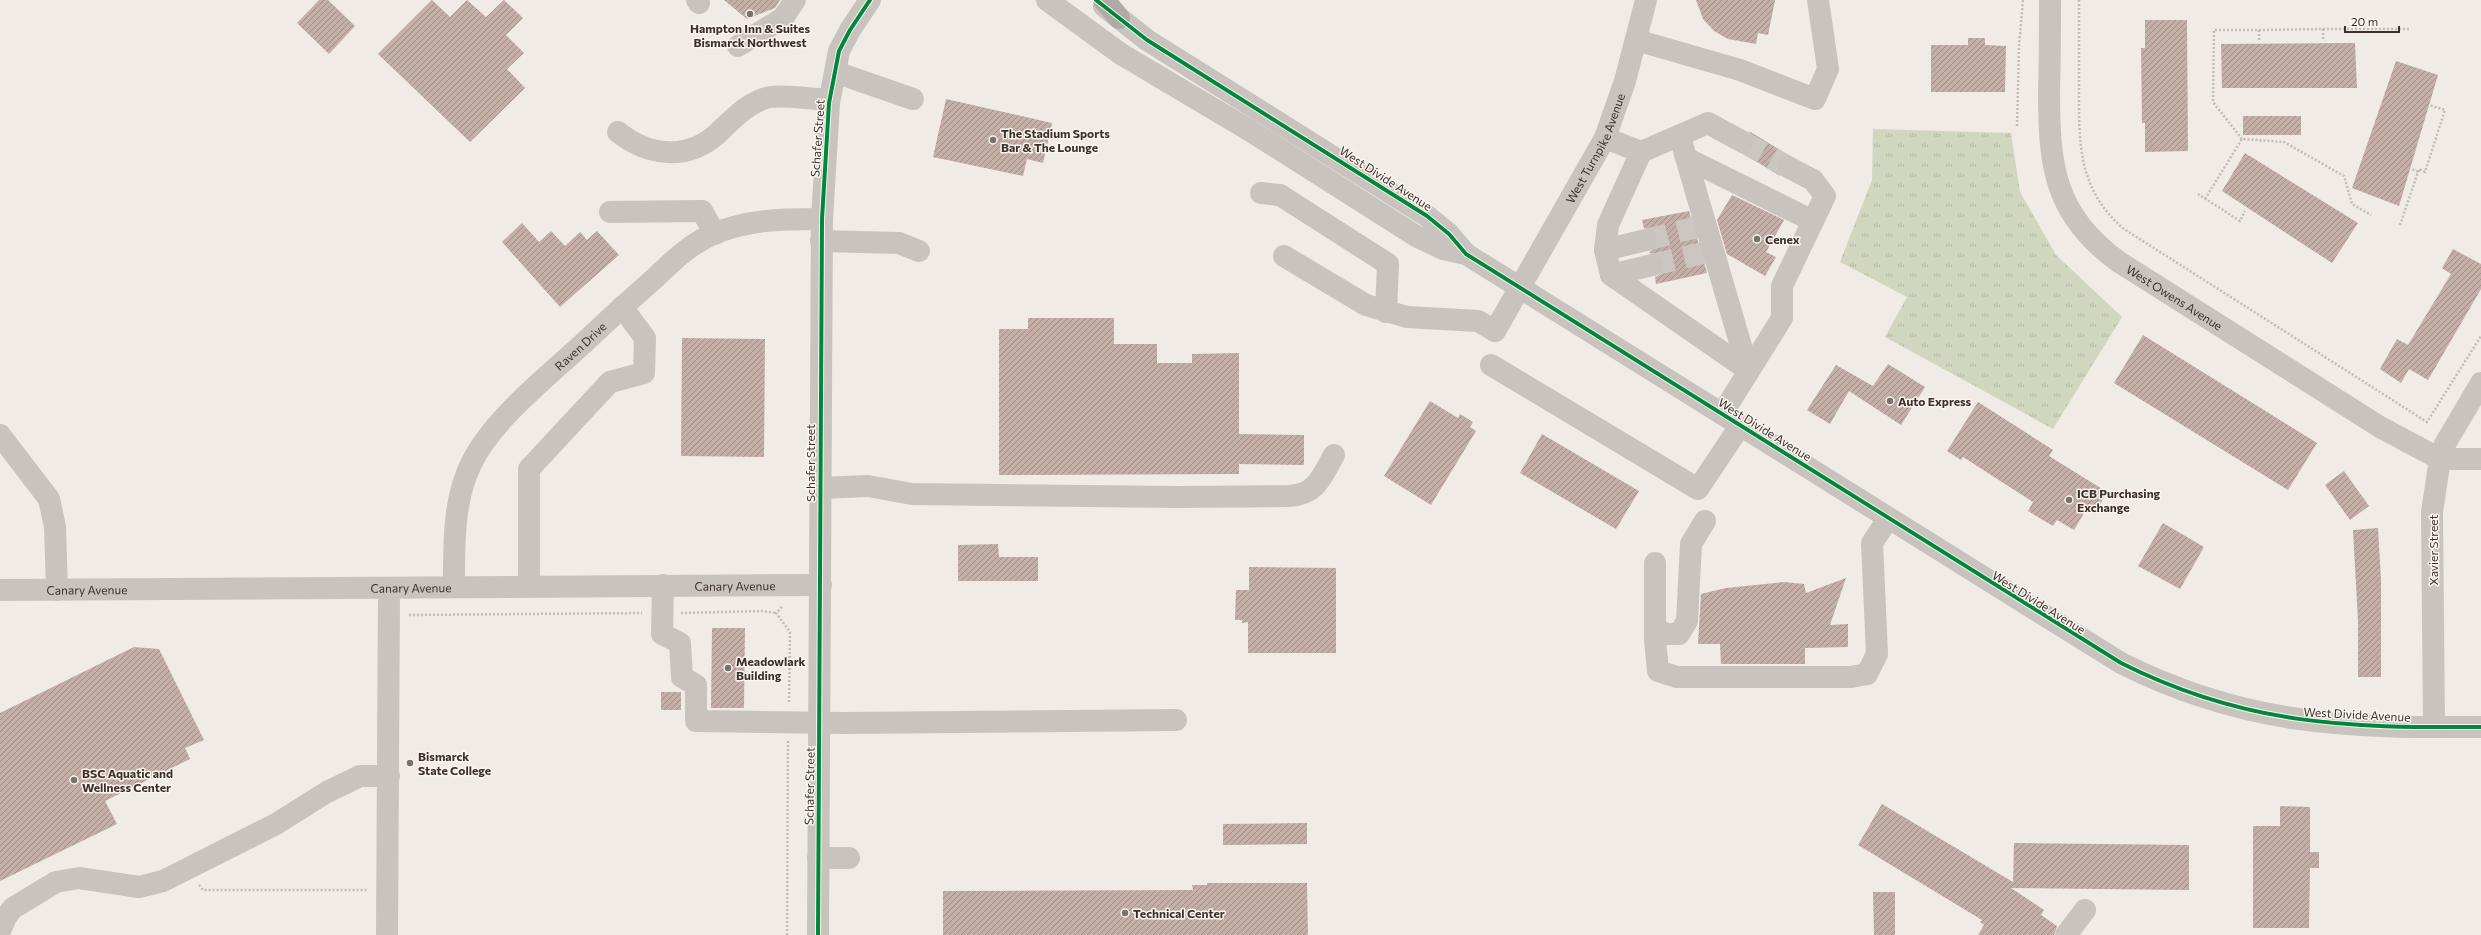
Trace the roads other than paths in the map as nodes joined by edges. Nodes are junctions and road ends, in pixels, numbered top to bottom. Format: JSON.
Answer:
{"nodes":[{"id":1,"x":795,"y":0,"type":"edge"},
{"id":2,"x":849,"y":0,"type":"edge"},
{"id":3,"x":870,"y":0,"type":"edge"},
{"id":4,"x":1047,"y":0,"type":"edge"},
{"id":5,"x":1096,"y":0,"type":"edge"},
{"id":6,"x":1104,"y":0,"type":"edge"},
{"id":7,"x":1646,"y":0,"type":"edge"},
{"id":8,"x":1818,"y":0,"type":"edge"},
{"id":9,"x":2050,"y":0,"type":"edge"},
{"id":10,"x":1119,"y":18,"type":"junction"},
{"id":11,"x":850,"y":30,"type":"junction"},
{"id":12,"x":1636,"y":40,"type":"junction"},
{"id":13,"x":738,"y":46,"type":"dead end"},
{"id":14,"x":835,"y":72,"type":"junction"},
{"id":15,"x":913,"y":99,"type":"dead end"},
{"id":16,"x":829,"y":100,"type":"junction"},
{"id":17,"x":618,"y":132,"type":"dead end"},
{"id":18,"x":1680,"y":137,"type":"junction"},
{"id":19,"x":1605,"y":138,"type":"junction"},
{"id":20,"x":1743,"y":142,"type":"tunnel mouth"},
{"id":21,"x":1641,"y":152,"type":"junction"},
{"id":22,"x":1686,"y":158,"type":"junction"},
{"id":23,"x":1788,"y":167,"type":"tunnel mouth"},
{"id":24,"x":1261,"y":193,"type":"dead end"},
{"id":25,"x":610,"y":212,"type":"dead end"},
{"id":26,"x":822,"y":219,"type":"junction"},
{"id":27,"x":1813,"y":222,"type":"junction"},
{"id":28,"x":715,"y":234,"type":"junction"},
{"id":29,"x":1646,"y":240,"type":"tunnel mouth"},
{"id":30,"x":821,"y":241,"type":"junction"},
{"id":31,"x":1605,"y":250,"type":"junction"},
{"id":32,"x":919,"y":251,"type":"dead end"},
{"id":33,"x":1466,"y":254,"type":"junction"},
{"id":34,"x":1284,"y":256,"type":"dead end"},
{"id":35,"x":1652,"y":265,"type":"tunnel mouth"},
{"id":36,"x":1611,"y":275,"type":"junction"},
{"id":37,"x":1521,"y":287,"type":"junction"},
{"id":38,"x":622,"y":307,"type":"junction"},
{"id":39,"x":1386,"y":312,"type":"junction"},
{"id":40,"x":1491,"y":365,"type":"dead end"},
{"id":41,"x":1748,"y":370,"type":"junction"},
{"id":42,"x":2481,"y":383,"type":"edge"},
{"id":43,"x":1722,"y":414,"type":"junction"},
{"id":44,"x":1740,"y":426,"type":"junction"},
{"id":45,"x":0,"y":434,"type":"edge"},
{"id":46,"x":1334,"y":455,"type":"dead end"},
{"id":47,"x":2440,"y":459,"type":"junction"},
{"id":48,"x":2481,"y":459,"type":"edge"},
{"id":49,"x":820,"y":488,"type":"junction"},
{"id":50,"x":1888,"y":519,"type":"junction"},
{"id":51,"x":1706,"y":521,"type":"dead end"},
{"id":52,"x":1655,"y":563,"type":"dead end"},
{"id":53,"x":663,"y":585,"type":"junction"},
{"id":54,"x":821,"y":585,"type":"junction"},
{"id":55,"x":454,"y":586,"type":"junction"},
{"id":56,"x":529,"y":587,"type":"junction"},
{"id":57,"x":389,"y":588,"type":"junction"},
{"id":58,"x":0,"y":590,"type":"edge"},
{"id":59,"x":57,"y":590,"type":"junction"},
{"id":60,"x":1655,"y":628,"type":"junction"},
{"id":61,"x":1176,"y":720,"type":"dead end"},
{"id":62,"x":820,"y":722,"type":"junction"},
{"id":63,"x":2434,"y":727,"type":"junction"},
{"id":64,"x":2481,"y":727,"type":"edge"},
{"id":65,"x":389,"y":776,"type":"junction"},
{"id":66,"x":818,"y":858,"type":"junction"},
{"id":67,"x":849,"y":858,"type":"dead end"},
{"id":68,"x":2085,"y":910,"type":"dead end"},
{"id":69,"x":0,"y":931,"type":"edge"},
{"id":70,"x":387,"y":935,"type":"edge"},
{"id":71,"x":818,"y":935,"type":"edge"},
{"id":72,"x":2066,"y":935,"type":"edge"}],
"edges":[{"from":1,"to":13,"type":"street"},
{"from":2,"to":11,"type":"street","name":"Schafer Street"},
{"from":3,"to":11,"type":"street","name":"Schafer Street"},
{"from":4,"to":33,"type":"street","name":"West Divide Avenue"},
{"from":5,"to":10,"type":"street","name":"West Divide Avenue"},
{"from":6,"to":10,"type":"highway"},
{"from":7,"to":12,"type":"street","name":"West Turnpike Avenue"},
{"from":8,"to":12,"type":"street"},
{"from":9,"to":47,"type":"street","name":"West Owens Avenue"},
{"from":10,"to":33,"type":"street","name":"West Divide Avenue"},
{"from":11,"to":14,"type":"street","name":"Schafer Street"},
{"from":12,"to":19,"type":"street","name":"West Turnpike Avenue"},
{"from":14,"to":15,"type":"street"},
{"from":14,"to":16,"type":"street","name":"Schafer Street"},
{"from":16,"to":17,"type":"street"},
{"from":16,"to":26,"type":"street","name":"Schafer Street"},
{"from":18,"to":20,"type":"street"},
{"from":18,"to":21,"type":"street"},
{"from":18,"to":22,"type":"street"},
{"from":19,"to":21,"type":"street"},
{"from":19,"to":37,"type":"street","name":"West Turnpike Avenue"},
{"from":21,"to":31,"type":"street"},
{"from":22,"to":27,"type":"street"},
{"from":22,"to":41,"type":"street"},
{"from":23,"to":27,"type":"street"},
{"from":24,"to":39,"type":"street"},
{"from":25,"to":28,"type":"street"},
{"from":26,"to":28,"type":"street","name":"Raven Drive"},
{"from":26,"to":30,"type":"street","name":"Schafer Street"},
{"from":27,"to":41,"type":"street"},
{"from":28,"to":38,"type":"street","name":"Raven Drive"},
{"from":29,"to":31,"type":"street"},
{"from":30,"to":32,"type":"street"},
{"from":30,"to":49,"type":"street","name":"Schafer Street"},
{"from":31,"to":36,"type":"street"},
{"from":33,"to":37,"type":"street","name":"West Divide Avenue"},
{"from":34,"to":39,"type":"street"},
{"from":35,"to":36,"type":"street"},
{"from":36,"to":41,"type":"street"},
{"from":37,"to":39,"type":"street","name":"West Turnpike Avenue"},
{"from":37,"to":43,"type":"street","name":"West Divide Avenue"},
{"from":38,"to":55,"type":"street","name":"Raven Drive"},
{"from":38,"to":56,"type":"street"},
{"from":40,"to":44,"type":"street"},
{"from":41,"to":43,"type":"street"},
{"from":42,"to":47,"type":"street","name":"Xavier Street"},
{"from":43,"to":44,"type":"street","name":"West Divide Avenue"},
{"from":44,"to":50,"type":"street","name":"West Divide Avenue"},
{"from":45,"to":59,"type":"street"},
{"from":46,"to":49,"type":"street"},
{"from":47,"to":48,"type":"street","name":"West Owens Avenue"},
{"from":47,"to":63,"type":"street","name":"Xavier Street"},
{"from":49,"to":54,"type":"street","name":"Schafer Street"},
{"from":50,"to":60,"type":"street"},
{"from":50,"to":63,"type":"street","name":"West Divide Avenue"},
{"from":51,"to":60,"type":"street"},
{"from":52,"to":60,"type":"street"},
{"from":53,"to":54,"type":"street","name":"Canary Avenue"},
{"from":53,"to":56,"type":"street","name":"Canary Avenue"},
{"from":53,"to":62,"type":"street"},
{"from":54,"to":62,"type":"street","name":"Schafer Street"},
{"from":55,"to":56,"type":"street","name":"Canary Avenue"},
{"from":55,"to":57,"type":"street","name":"Canary Avenue"},
{"from":57,"to":59,"type":"street","name":"Canary Avenue"},
{"from":57,"to":65,"type":"street"},
{"from":58,"to":59,"type":"street","name":"Canary Avenue"},
{"from":61,"to":62,"type":"street"},
{"from":62,"to":66,"type":"street","name":"Schafer Street"},
{"from":63,"to":64,"type":"street","name":"West Divide Avenue"},
{"from":65,"to":69,"type":"street"},
{"from":65,"to":70,"type":"street"},
{"from":66,"to":67,"type":"street"},
{"from":66,"to":71,"type":"street","name":"Schafer Street"},
{"from":68,"to":72,"type":"street"}]}
